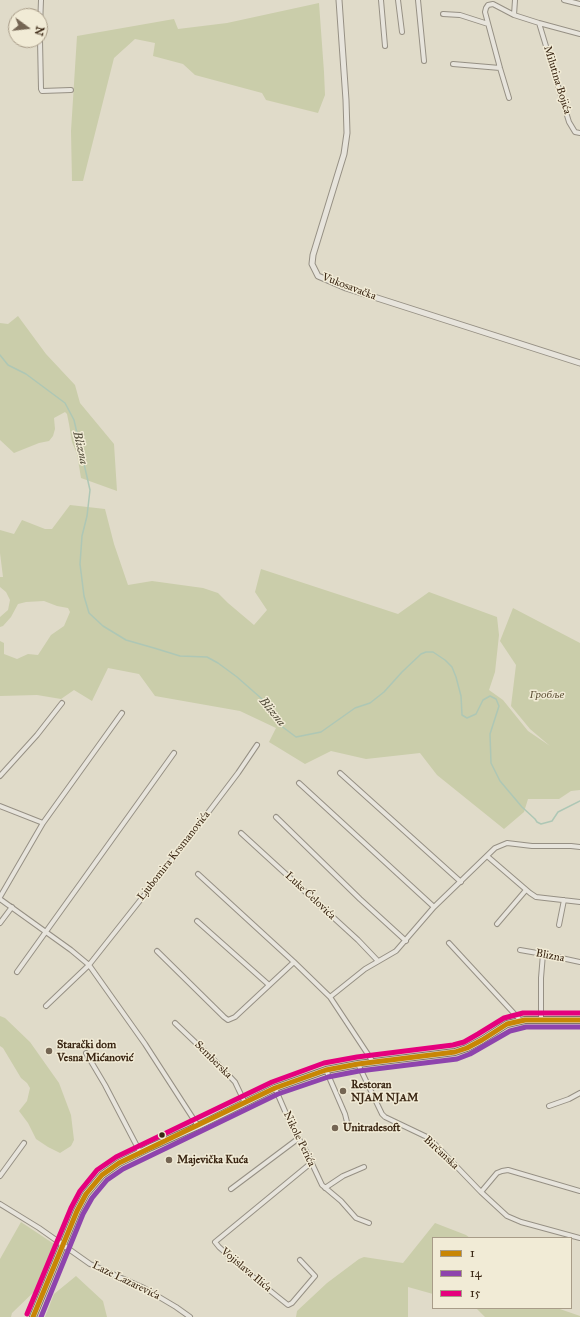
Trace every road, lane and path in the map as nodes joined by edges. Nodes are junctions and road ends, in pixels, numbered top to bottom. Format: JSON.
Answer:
{"nodes":[{"id":1,"x":339,"y":0,"type":"edge"},
{"id":2,"x":381,"y":0,"type":"edge"},
{"id":3,"x":398,"y":0,"type":"edge"},
{"id":4,"x":418,"y":0,"type":"edge"},
{"id":5,"x":515,"y":0,"type":"edge"},
{"id":6,"x":564,"y":0,"type":"edge"},
{"id":7,"x":580,"y":4,"type":"edge"},
{"id":8,"x":444,"y":14,"type":"dead end"},
{"id":9,"x":514,"y":15,"type":"junction"},
{"id":10,"x":539,"y":23,"type":"junction"},
{"id":11,"x":488,"y":24,"type":"junction"},
{"id":12,"x":402,"y":32,"type":"dead end"},
{"id":13,"x":580,"y":34,"type":"edge"},
{"id":14,"x":385,"y":46,"type":"dead end"},
{"id":15,"x":40,"y":48,"type":"edge"},
{"id":16,"x":424,"y":61,"type":"dead end"},
{"id":17,"x":452,"y":64,"type":"dead end"},
{"id":18,"x":500,"y":68,"type":"junction"},
{"id":19,"x":72,"y":90,"type":"dead end"},
{"id":20,"x":509,"y":98,"type":"dead end"},
{"id":21,"x":580,"y":133,"type":"edge"},
{"id":22,"x":580,"y":363,"type":"edge"},
{"id":23,"x":62,"y":704,"type":"dead end"},
{"id":24,"x":122,"y":713,"type":"dead end"},
{"id":25,"x":257,"y":745,"type":"dead end"},
{"id":26,"x":174,"y":753,"type":"dead end"},
{"id":27,"x":340,"y":773,"type":"dead end"},
{"id":28,"x":0,"y":776,"type":"edge"},
{"id":29,"x":299,"y":783,"type":"dead end"},
{"id":30,"x":0,"y":806,"type":"edge"},
{"id":31,"x":276,"y":817,"type":"dead end"},
{"id":32,"x":43,"y":823,"type":"junction"},
{"id":33,"x":242,"y":833,"type":"dead end"},
{"id":34,"x":580,"y":848,"type":"edge"},
{"id":35,"x":487,"y":856,"type":"junction"},
{"id":36,"x":198,"y":874,"type":"dead end"},
{"id":37,"x":461,"y":882,"type":"junction"},
{"id":38,"x":526,"y":890,"type":"junction"},
{"id":39,"x":0,"y":898,"type":"edge"},
{"id":40,"x":564,"y":900,"type":"junction"},
{"id":41,"x":580,"y":902,"type":"edge"},
{"id":42,"x":12,"y":907,"type":"junction"},
{"id":43,"x":434,"y":907,"type":"junction"},
{"id":44,"x":197,"y":921,"type":"dead end"},
{"id":45,"x":0,"y":923,"type":"edge"},
{"id":46,"x":497,"y":924,"type":"dead end"},
{"id":47,"x":559,"y":925,"type":"dead end"},
{"id":48,"x":46,"y":933,"type":"junction"},
{"id":49,"x":406,"y":941,"type":"junction"},
{"id":50,"x":449,"y":943,"type":"dead end"},
{"id":51,"x":520,"y":950,"type":"dead end"},
{"id":52,"x":157,"y":951,"type":"dead end"},
{"id":53,"x":543,"y":954,"type":"junction"},
{"id":54,"x":378,"y":961,"type":"junction"},
{"id":55,"x":294,"y":962,"type":"junction"},
{"id":56,"x":580,"y":962,"type":"edge"},
{"id":57,"x":89,"y":965,"type":"junction"},
{"id":58,"x":17,"y":972,"type":"dead end"},
{"id":59,"x":269,"y":984,"type":"junction"},
{"id":60,"x":330,"y":998,"type":"junction"},
{"id":61,"x":46,"y":1006,"type":"dead end"},
{"id":62,"x":541,"y":1020,"type":"junction"},
{"id":63,"x":580,"y":1020,"type":"edge"},
{"id":64,"x":521,"y":1021,"type":"junction"},
{"id":65,"x":174,"y":1023,"type":"dead end"},
{"id":66,"x":86,"y":1053,"type":"dead end"},
{"id":67,"x":373,"y":1062,"type":"junction"},
{"id":68,"x":358,"y":1064,"type":"junction"},
{"id":69,"x":326,"y":1070,"type":"junction"},
{"id":70,"x":275,"y":1088,"type":"junction"},
{"id":71,"x":580,"y":1093,"type":"edge"},
{"id":72,"x":245,"y":1103,"type":"junction"},
{"id":73,"x":549,"y":1106,"type":"dead end"},
{"id":74,"x":198,"y":1126,"type":"junction"},
{"id":75,"x":348,"y":1126,"type":"dead end"},
{"id":76,"x":298,"y":1138,"type":"junction"},
{"id":77,"x":24,"y":1143,"type":"dead end"},
{"id":78,"x":140,"y":1152,"type":"junction"},
{"id":79,"x":311,"y":1163,"type":"junction"},
{"id":80,"x":364,"y":1167,"type":"dead end"},
{"id":81,"x":0,"y":1176,"type":"edge"},
{"id":82,"x":231,"y":1188,"type":"dead end"},
{"id":83,"x":325,"y":1188,"type":"junction"},
{"id":84,"x":580,"y":1191,"type":"edge"},
{"id":85,"x":481,"y":1192,"type":"junction"},
{"id":86,"x":0,"y":1204,"type":"edge"},
{"id":87,"x":369,"y":1223,"type":"dead end"},
{"id":88,"x":580,"y":1238,"type":"edge"},
{"id":89,"x":63,"y":1245,"type":"junction"},
{"id":90,"x":300,"y":1260,"type":"dead end"},
{"id":91,"x":33,"y":1317,"type":"edge"},
{"id":92,"x":190,"y":1317,"type":"edge"}],
"edges":[{"from":1,"to":22,"type":"street","name":"Vukosavačka"},
{"from":2,"to":14,"type":"street"},
{"from":3,"to":12,"type":"street"},
{"from":4,"to":16,"type":"street"},
{"from":5,"to":9,"type":"street"},
{"from":6,"to":7,"type":"street"},
{"from":8,"to":11,"type":"street"},
{"from":9,"to":10,"type":"street"},
{"from":9,"to":11,"type":"street"},
{"from":10,"to":13,"type":"street"},
{"from":10,"to":21,"type":"street","name":"Milutina Bojića"},
{"from":11,"to":18,"type":"street"},
{"from":15,"to":19,"type":"street"},
{"from":17,"to":18,"type":"street"},
{"from":18,"to":20,"type":"street"},
{"from":23,"to":28,"type":"street"},
{"from":24,"to":32,"type":"street"},
{"from":25,"to":57,"type":"street","name":"Ljubomira Krsmanovića"},
{"from":26,"to":48,"type":"street"},
{"from":27,"to":37,"type":"street"},
{"from":29,"to":43,"type":"street"},
{"from":30,"to":32,"type":"street"},
{"from":31,"to":49,"type":"street"},
{"from":32,"to":39,"type":"street"},
{"from":33,"to":54,"type":"street","name":"Luke Ćelovića"},
{"from":34,"to":35,"type":"street"},
{"from":35,"to":37,"type":"street"},
{"from":35,"to":38,"type":"street"},
{"from":36,"to":55,"type":"street"},
{"from":37,"to":43,"type":"street"},
{"from":38,"to":40,"type":"street"},
{"from":38,"to":46,"type":"street"},
{"from":39,"to":42,"type":"street"},
{"from":40,"to":41,"type":"street"},
{"from":40,"to":47,"type":"street"},
{"from":42,"to":45,"type":"street"},
{"from":42,"to":48,"type":"street"},
{"from":43,"to":49,"type":"street"},
{"from":44,"to":59,"type":"street"},
{"from":48,"to":57,"type":"street"},
{"from":48,"to":58,"type":"street"},
{"from":49,"to":54,"type":"street"},
{"from":50,"to":64,"type":"street"},
{"from":51,"to":53,"type":"street","name":"Blizna"},
{"from":52,"to":59,"type":"street"},
{"from":53,"to":56,"type":"street","name":"Blizna"},
{"from":53,"to":62,"type":"street"},
{"from":54,"to":60,"type":"street"},
{"from":55,"to":59,"type":"street"},
{"from":55,"to":60,"type":"street"},
{"from":57,"to":61,"type":"street","name":"Ljubomira Krsmanovića"},
{"from":57,"to":74,"type":"street"},
{"from":60,"to":67,"type":"street"},
{"from":62,"to":63,"type":"main road"},
{"from":62,"to":64,"type":"main road"},
{"from":64,"to":67,"type":"main road"},
{"from":65,"to":72,"type":"street","name":"Semberska"},
{"from":66,"to":78,"type":"street"},
{"from":67,"to":68,"type":"main road"},
{"from":68,"to":69,"type":"main road"},
{"from":68,"to":85,"type":"street","name":"Birčanska"},
{"from":69,"to":70,"type":"main road"},
{"from":69,"to":75,"type":"street"},
{"from":70,"to":72,"type":"main road"},
{"from":70,"to":76,"type":"street","name":"Nikole Perića"},
{"from":71,"to":73,"type":"street"},
{"from":72,"to":74,"type":"main road"},
{"from":74,"to":78,"type":"main road"},
{"from":76,"to":79,"type":"street","name":"Nikole Perića"},
{"from":76,"to":82,"type":"street"},
{"from":77,"to":81,"type":"street"},
{"from":78,"to":89,"type":"main road"},
{"from":79,"to":83,"type":"street","name":"Nikole Perića"},
{"from":79,"to":90,"type":"street","name":"Vojislava Ilića"},
{"from":80,"to":83,"type":"street"},
{"from":83,"to":87,"type":"street","name":"Nikole Perića"},
{"from":84,"to":85,"type":"street"},
{"from":85,"to":88,"type":"street","name":"Birčanska"},
{"from":86,"to":89,"type":"street","name":"Laze Lazarevića"},
{"from":89,"to":91,"type":"main road"},
{"from":89,"to":92,"type":"street","name":"Laze Lazarevića"}]}
